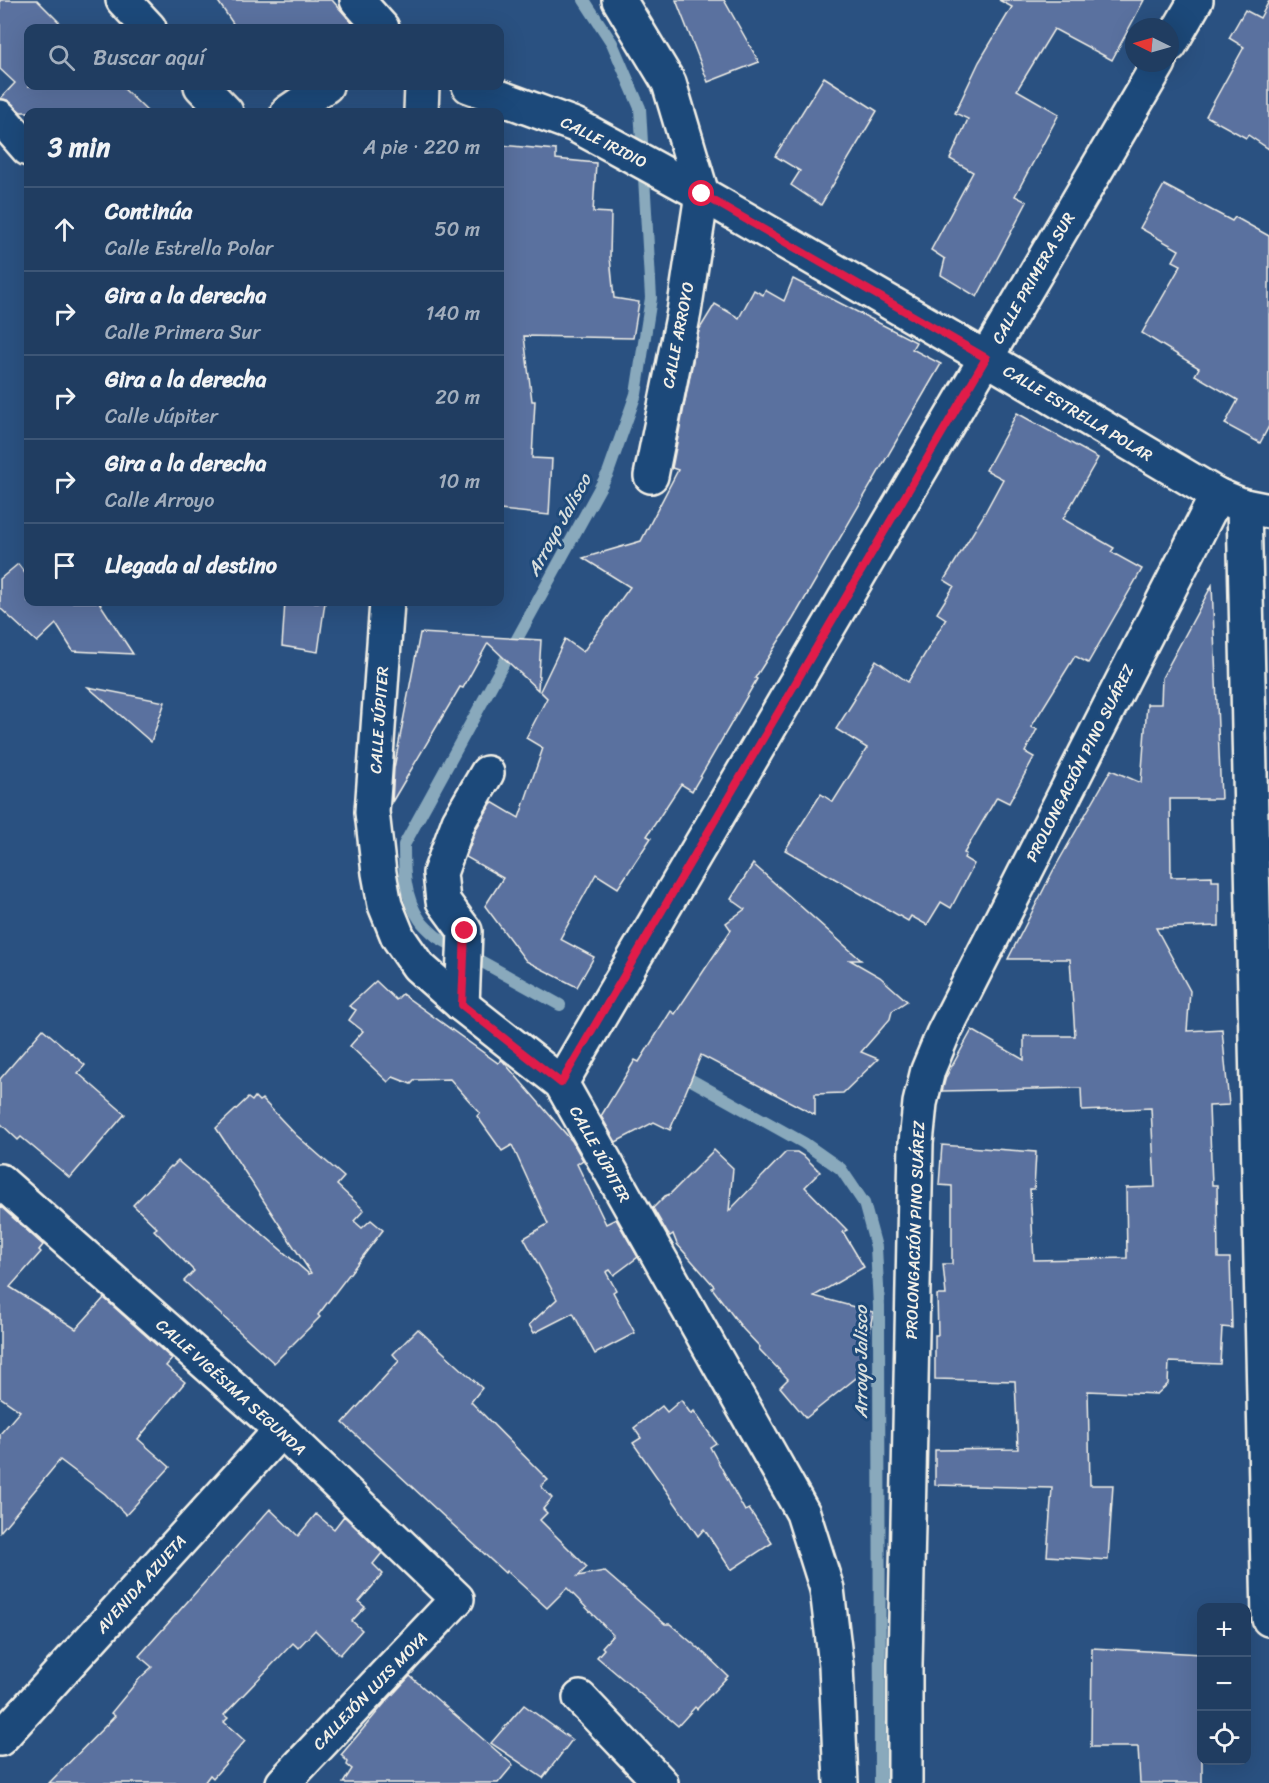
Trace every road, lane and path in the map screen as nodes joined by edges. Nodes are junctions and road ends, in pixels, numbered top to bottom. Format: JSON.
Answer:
{"nodes":[{"id":1,"x":123,"y":0,"type":"edge"},
{"id":2,"x":357,"y":0,"type":"edge"},
{"id":3,"x":619,"y":0,"type":"edge"},
{"id":4,"x":1196,"y":0,"type":"edge"},
{"id":5,"x":145,"y":24,"type":"edge"},
{"id":6,"x":378,"y":24,"type":"edge"},
{"id":7,"x":1179,"y":29,"type":"edge"},
{"id":8,"x":1154,"y":72,"type":"edge"},
{"id":9,"x":205,"y":90,"type":"edge"},
{"id":10,"x":320,"y":90,"type":"edge"},
{"id":11,"x":422,"y":90,"type":"edge"},
{"id":12,"x":481,"y":90,"type":"edge"},
{"id":13,"x":222,"y":108,"type":"edge"},
{"id":14,"x":294,"y":108,"type":"edge"},
{"id":15,"x":420,"y":108,"type":"edge"},
{"id":16,"x":0,"y":117,"type":"edge"},
{"id":17,"x":24,"y":144,"type":"edge"},
{"id":18,"x":694,"y":189,"type":"junction"},
{"id":19,"x":986,"y":358,"type":"junction"},
{"id":20,"x":651,"y":476,"type":"dead end"},
{"id":21,"x":1243,"y":504,"type":"edge"},
{"id":22,"x":387,"y":606,"type":"edge"},
{"id":23,"x":487,"y":773,"type":"dead end"},
{"id":24,"x":463,"y":990,"type":"junction"},
{"id":25,"x":561,"y":1083,"type":"junction"},
{"id":26,"x":0,"y":1181,"type":"edge"},
{"id":27,"x":281,"y":1430,"type":"junction"},
{"id":28,"x":457,"y":1599,"type":"joint"},
{"id":29,"x":1269,"y":1618,"type":"edge"},
{"id":30,"x":580,"y":1698,"type":"dead end"},
{"id":31,"x":0,"y":1738,"type":"edge"},
{"id":32,"x":283,"y":1783,"type":"edge"},
{"id":33,"x":661,"y":1783,"type":"edge"},
{"id":34,"x":841,"y":1783,"type":"edge"},
{"id":35,"x":905,"y":1783,"type":"edge"}],
"edges":[{"from":1,"to":5,"type":"street"},
{"from":2,"to":6,"type":"street"},
{"from":3,"to":18,"type":"street"},
{"from":4,"to":7,"type":"street"},
{"from":8,"to":19,"type":"street","name":"CALLE PRIMERA SUR"},
{"from":9,"to":13,"type":"street"},
{"from":10,"to":14,"type":"street"},
{"from":11,"to":15,"type":"street"},
{"from":12,"to":18,"type":"street","name":"CALLE IRIDIO"},
{"from":16,"to":17,"type":"street"},
{"from":18,"to":19,"type":"street","name":"CALLE ESTRELLA POLAR"},
{"from":18,"to":20,"type":"street","name":"CALLE ARROYO"},
{"from":19,"to":21,"type":"street","name":"CALLE ESTRELLA POLAR"},
{"from":19,"to":25,"type":"street","name":"CALLE PRIMERA SUR"},
{"from":21,"to":29,"type":"street"},
{"from":21,"to":35,"type":"street","name":"PROLONGACIÓN PINO SUÁREZ"},
{"from":22,"to":24,"type":"street","name":"CALLE JÚPITER"},
{"from":23,"to":24,"type":"street"},
{"from":24,"to":25,"type":"street","name":"CALLE JÚPITER"},
{"from":25,"to":34,"type":"street","name":"CALLE JÚPITER"},
{"from":26,"to":27,"type":"street","name":"CALLE VIGÉSIMA SEGUNDA"},
{"from":27,"to":28,"type":"street","name":"CALLE VIGÉSIMA SEGUNDA"},
{"from":27,"to":31,"type":"street","name":"AVENIDA AZUETA"},
{"from":28,"to":32,"type":"street","name":"CALLEJÓN LUIS MOYA"},
{"from":30,"to":33,"type":"street"}]}
